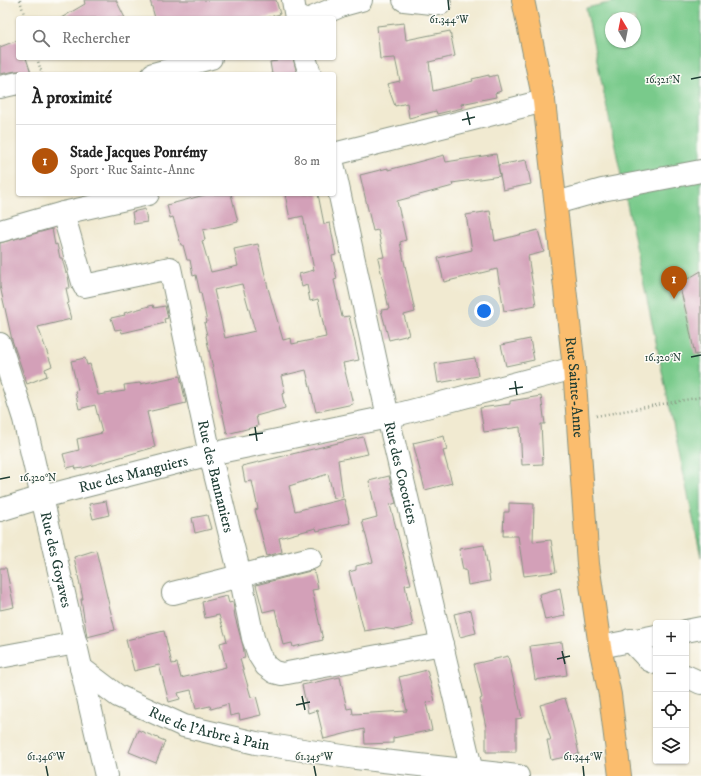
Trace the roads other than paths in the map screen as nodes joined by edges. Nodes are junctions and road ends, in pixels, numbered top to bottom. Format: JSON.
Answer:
{"nodes":[{"id":1,"x":293,"y":0,"type":"edge"},
{"id":2,"x":361,"y":0,"type":"edge"},
{"id":3,"x":404,"y":0,"type":"edge"},
{"id":4,"x":523,"y":0,"type":"edge"},
{"id":5,"x":440,"y":4,"type":"dead end"},
{"id":6,"x":296,"y":16,"type":"edge"},
{"id":7,"x":317,"y":16,"type":"edge"},
{"id":8,"x":204,"y":60,"type":"edge"},
{"id":9,"x":306,"y":60,"type":"edge"},
{"id":10,"x":160,"y":72,"type":"edge"},
{"id":11,"x":310,"y":72,"type":"edge"},
{"id":12,"x":16,"y":83,"type":"edge"},
{"id":13,"x":0,"y":87,"type":"edge"},
{"id":14,"x":544,"y":101,"type":"junction"},
{"id":15,"x":336,"y":153,"type":"edge"},
{"id":16,"x":701,"y":171,"type":"edge"},
{"id":17,"x":336,"y":177,"type":"edge"},
{"id":18,"x":139,"y":196,"type":"edge"},
{"id":19,"x":556,"y":203,"type":"junction"},
{"id":20,"x":63,"y":213,"type":"junction"},
{"id":21,"x":0,"y":231,"type":"edge"},
{"id":22,"x":0,"y":344,"type":"edge"},
{"id":23,"x":574,"y":368,"type":"junction"},
{"id":24,"x":388,"y":417,"type":"junction"},
{"id":25,"x":210,"y":454,"type":"junction"},
{"id":26,"x":42,"y":497,"type":"junction"},
{"id":27,"x":0,"y":510,"type":"edge"},
{"id":28,"x":311,"y":558,"type":"dead end"},
{"id":29,"x":240,"y":576,"type":"junction"},
{"id":30,"x":173,"y":593,"type":"dead end"},
{"id":31,"x":701,"y":628,"type":"edge"},
{"id":32,"x":689,"y":630,"type":"edge"},
{"id":33,"x":653,"y":636,"type":"edge"},
{"id":34,"x":630,"y":640,"type":"junction"},
{"id":35,"x":76,"y":643,"type":"junction"},
{"id":36,"x":442,"y":644,"type":"junction"},
{"id":37,"x":600,"y":647,"type":"junction"},
{"id":38,"x":0,"y":657,"type":"edge"},
{"id":39,"x":653,"y":662,"type":"edge"},
{"id":40,"x":81,"y":668,"type":"junction"},
{"id":41,"x":689,"y":677,"type":"edge"},
{"id":42,"x":701,"y":683,"type":"edge"},
{"id":43,"x":473,"y":773,"type":"edge"},
{"id":44,"x":106,"y":776,"type":"edge"},
{"id":45,"x":518,"y":776,"type":"edge"},
{"id":46,"x":620,"y":776,"type":"edge"}],
"edges":[{"from":1,"to":6,"type":"street"},
{"from":2,"to":7,"type":"street"},
{"from":3,"to":5,"type":"street"},
{"from":4,"to":14,"type":"main road","name":"Rue Sainte-Anne"},
{"from":8,"to":10,"type":"street"},
{"from":9,"to":11,"type":"street"},
{"from":12,"to":13,"type":"street"},
{"from":14,"to":15,"type":"street"},
{"from":14,"to":19,"type":"main road","name":"Rue Sainte-Anne"},
{"from":16,"to":19,"type":"street"},
{"from":17,"to":24,"type":"street","name":"Rue des Cocotiers"},
{"from":18,"to":20,"type":"street"},
{"from":19,"to":23,"type":"main road","name":"Rue Sainte-Anne"},
{"from":20,"to":21,"type":"street"},
{"from":20,"to":25,"type":"street","name":"Rue des Bannaniers"},
{"from":22,"to":26,"type":"street","name":"Rue des Goyaves"},
{"from":23,"to":24,"type":"street","name":"Rue des Manguiers"},
{"from":23,"to":37,"type":"main road","name":"Rue Sainte-Anne"},
{"from":24,"to":25,"type":"street","name":"Rue des Manguiers"},
{"from":24,"to":36,"type":"street","name":"Rue des Cocotiers"},
{"from":25,"to":26,"type":"street","name":"Rue des Manguiers"},
{"from":25,"to":29,"type":"street","name":"Rue des Bannaniers"},
{"from":26,"to":27,"type":"street","name":"Rue des Manguiers"},
{"from":26,"to":35,"type":"street","name":"Rue des Goyaves"},
{"from":28,"to":29,"type":"street"},
{"from":29,"to":30,"type":"street"},
{"from":29,"to":36,"type":"street","name":"Rue des Bannaniers"},
{"from":31,"to":32,"type":"street"},
{"from":33,"to":34,"type":"street"},
{"from":34,"to":37,"type":"street"},
{"from":34,"to":39,"type":"street"},
{"from":35,"to":38,"type":"street"},
{"from":35,"to":40,"type":"street","name":"Rue des Goyaves"},
{"from":36,"to":43,"type":"street","name":"Rue des Cocotiers"},
{"from":37,"to":46,"type":"main road","name":"Rue Sainte-Anne"},
{"from":40,"to":43,"type":"street","name":"Rue de l'Arbre à Pain"},
{"from":40,"to":44,"type":"street","name":"Rue des Goyaves"},
{"from":41,"to":42,"type":"street"},
{"from":43,"to":45,"type":"street","name":"Rue de l'Arbre à Pain"}]}
